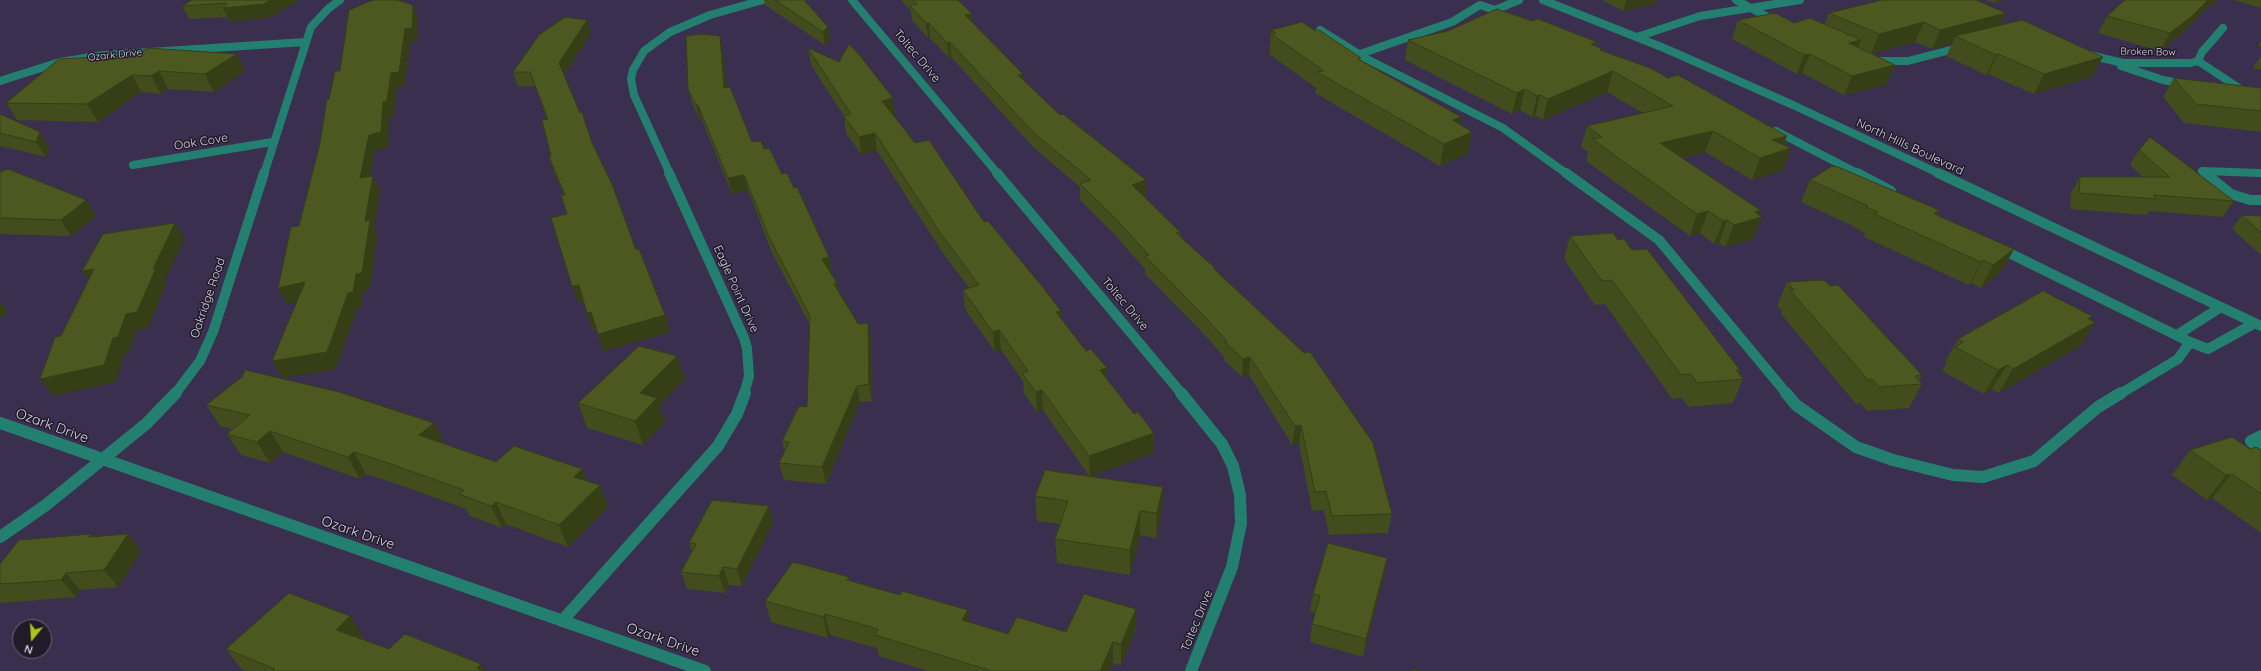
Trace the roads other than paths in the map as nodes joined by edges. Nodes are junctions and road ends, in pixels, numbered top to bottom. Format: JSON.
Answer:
{"nodes":[{"id":1,"x":340,"y":0,"type":"edge"},
{"id":2,"x":763,"y":0,"type":"edge"},
{"id":3,"x":852,"y":0,"type":"edge"},
{"id":4,"x":1490,"y":0,"type":"edge"},
{"id":5,"x":1519,"y":0,"type":"edge"},
{"id":6,"x":1543,"y":0,"type":"edge"},
{"id":7,"x":1736,"y":0,"type":"edge"},
{"id":8,"x":1800,"y":0,"type":"edge"},
{"id":9,"x":1480,"y":5,"type":"junction"},
{"id":10,"x":1750,"y":7,"type":"junction"},
{"id":11,"x":1780,"y":23,"type":"edge"},
{"id":12,"x":2223,"y":28,"type":"dead end"},
{"id":13,"x":1320,"y":30,"type":"edge"},
{"id":14,"x":1637,"y":37,"type":"junction"},
{"id":15,"x":305,"y":42,"type":"junction"},
{"id":16,"x":1967,"y":46,"type":"edge"},
{"id":17,"x":2082,"y":52,"type":"edge"},
{"id":18,"x":1360,"y":54,"type":"junction"},
{"id":19,"x":1865,"y":58,"type":"edge"},
{"id":20,"x":2108,"y":61,"type":"junction"},
{"id":21,"x":2198,"y":61,"type":"junction"},
{"id":22,"x":0,"y":81,"type":"edge"},
{"id":23,"x":2191,"y":84,"type":"edge"},
{"id":24,"x":2220,"y":88,"type":"edge"},
{"id":25,"x":1764,"y":125,"type":"edge"},
{"id":26,"x":272,"y":142,"type":"junction"},
{"id":27,"x":133,"y":164,"type":"dead end"},
{"id":28,"x":2261,"y":173,"type":"edge"},
{"id":29,"x":1901,"y":195,"type":"edge"},
{"id":30,"x":2261,"y":200,"type":"edge"},
{"id":31,"x":1993,"y":245,"type":"edge"},
{"id":32,"x":2221,"y":307,"type":"junction"},
{"id":33,"x":2258,"y":324,"type":"edge"},
{"id":34,"x":2177,"y":335,"type":"junction"},
{"id":35,"x":2190,"y":342,"type":"junction"},
{"id":36,"x":0,"y":423,"type":"edge"},
{"id":37,"x":2261,"y":436,"type":"edge"},
{"id":38,"x":2261,"y":448,"type":"edge"},
{"id":39,"x":103,"y":460,"type":"junction"},
{"id":40,"x":0,"y":537,"type":"edge"},
{"id":41,"x":562,"y":621,"type":"junction"},
{"id":42,"x":705,"y":671,"type":"edge"},
{"id":43,"x":1191,"y":671,"type":"edge"}],
"edges":[{"from":1,"to":15,"type":"street","name":"Oakridge Road"},
{"from":2,"to":41,"type":"street","name":"Eagle Point Drive"},
{"from":3,"to":43,"type":"street","name":"Toltec Drive"},
{"from":4,"to":9,"type":"street"},
{"from":5,"to":9,"type":"street"},
{"from":6,"to":14,"type":"street","name":"North Hills Boulevard"},
{"from":7,"to":10,"type":"street"},
{"from":8,"to":10,"type":"street"},
{"from":9,"to":18,"type":"street"},
{"from":10,"to":11,"type":"street"},
{"from":10,"to":14,"type":"street"},
{"from":12,"to":21,"type":"street"},
{"from":13,"to":18,"type":"street"},
{"from":14,"to":32,"type":"street","name":"North Hills Boulevard"},
{"from":15,"to":22,"type":"street","name":"Ozark Drive"},
{"from":15,"to":26,"type":"street","name":"Oakridge Road"},
{"from":16,"to":19,"type":"street"},
{"from":17,"to":20,"type":"street","name":"Broken Bow"},
{"from":18,"to":35,"type":"street"},
{"from":20,"to":21,"type":"street","name":"Broken Bow"},
{"from":20,"to":23,"type":"street"},
{"from":21,"to":24,"type":"street"},
{"from":25,"to":29,"type":"street"},
{"from":26,"to":27,"type":"street","name":"Oak Cove"},
{"from":26,"to":39,"type":"street","name":"Oakridge Road"},
{"from":28,"to":30,"type":"street"},
{"from":31,"to":34,"type":"street"},
{"from":32,"to":33,"type":"street","name":"North Hills Boulevard"},
{"from":32,"to":34,"type":"street"},
{"from":33,"to":35,"type":"street"},
{"from":34,"to":35,"type":"street"},
{"from":36,"to":39,"type":"street","name":"Ozark Drive"},
{"from":37,"to":38,"type":"street"},
{"from":39,"to":40,"type":"street","name":"Oakridge Road"},
{"from":39,"to":41,"type":"street","name":"Ozark Drive"},
{"from":41,"to":42,"type":"street","name":"Ozark Drive"}]}
